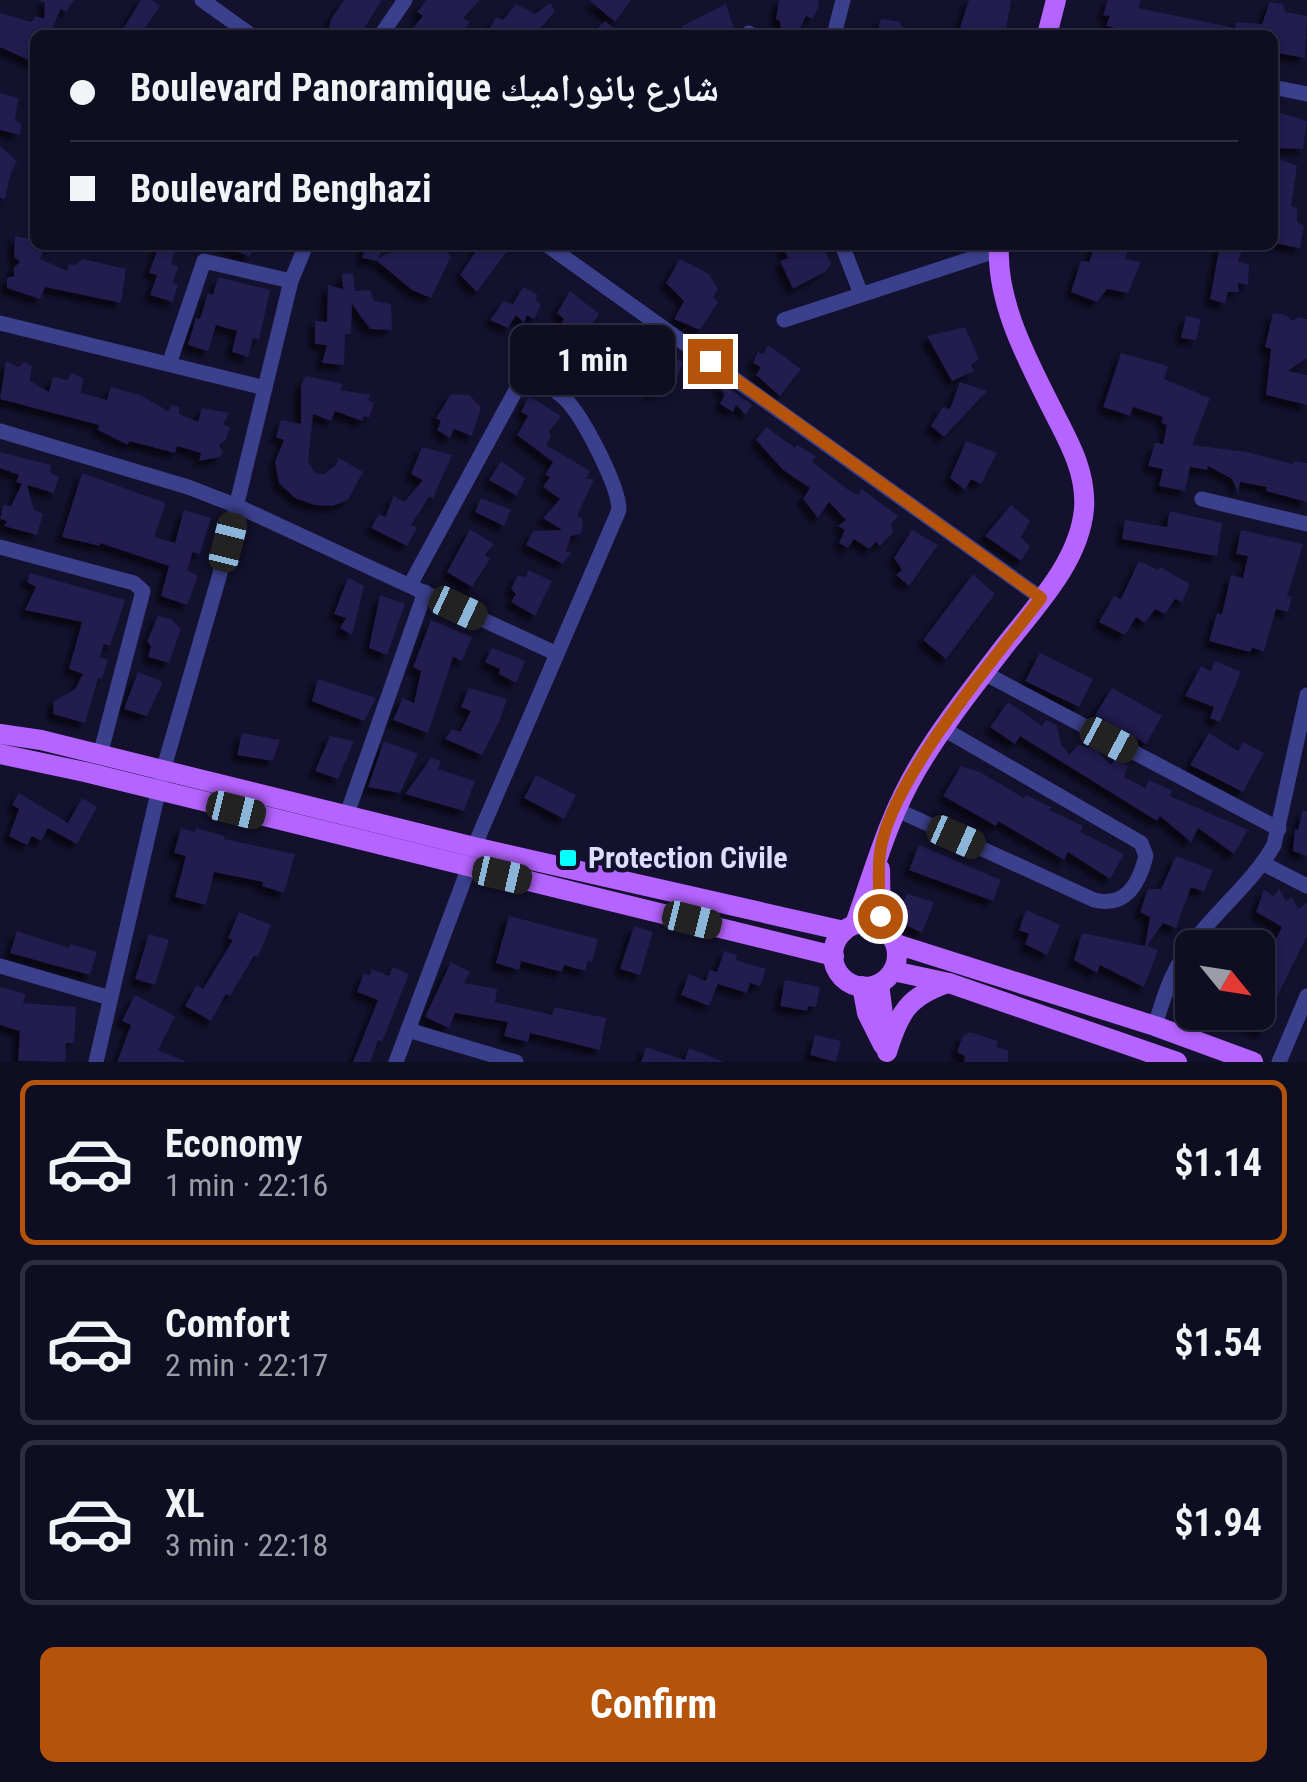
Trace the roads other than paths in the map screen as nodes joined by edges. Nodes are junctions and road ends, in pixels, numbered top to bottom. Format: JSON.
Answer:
{"nodes":[{"id":1,"x":202,"y":0,"type":"edge"},
{"id":2,"x":405,"y":0,"type":"edge"},
{"id":3,"x":843,"y":0,"type":"edge"},
{"id":4,"x":1056,"y":0,"type":"edge"},
{"id":5,"x":244,"y":30,"type":"edge"},
{"id":6,"x":384,"y":30,"type":"edge"},
{"id":7,"x":835,"y":30,"type":"edge"},
{"id":8,"x":1048,"y":30,"type":"edge"},
{"id":9,"x":1278,"y":88,"type":"edge"},
{"id":10,"x":1307,"y":94,"type":"edge"},
{"id":11,"x":304,"y":250,"type":"edge"},
{"id":12,"x":554,"y":250,"type":"edge"},
{"id":13,"x":844,"y":250,"type":"edge"},
{"id":14,"x":992,"y":250,"type":"edge"},
{"id":15,"x":998,"y":250,"type":"edge"},
{"id":16,"x":291,"y":280,"type":"junction"},
{"id":17,"x":861,"y":294,"type":"junction"},
{"id":18,"x":784,"y":320,"type":"dead end"},
{"id":19,"x":0,"y":323,"type":"edge"},
{"id":20,"x":168,"y":364,"type":"junction"},
{"id":21,"x":266,"y":388,"type":"junction"},
{"id":22,"x":0,"y":431,"type":"edge"},
{"id":23,"x":1202,"y":499,"type":"dead end"},
{"id":24,"x":237,"y":506,"type":"junction"},
{"id":25,"x":1307,"y":524,"type":"edge"},
{"id":26,"x":0,"y":547,"type":"edge"},
{"id":27,"x":418,"y":589,"type":"junction"},
{"id":28,"x":1041,"y":598,"type":"junction"},
{"id":29,"x":555,"y":653,"type":"junction"},
{"id":30,"x":984,"y":673,"type":"junction"},
{"id":31,"x":1307,"y":695,"type":"edge"},
{"id":32,"x":942,"y":728,"type":"junction"},
{"id":33,"x":0,"y":734,"type":"edge"},
{"id":34,"x":0,"y":754,"type":"edge"},
{"id":35,"x":100,"y":755,"type":"junction"},
{"id":36,"x":161,"y":781,"type":"junction"},
{"id":37,"x":895,"y":809,"type":"junction"},
{"id":38,"x":346,"y":814,"type":"junction"},
{"id":39,"x":1279,"y":829,"type":"junction"},
{"id":40,"x":880,"y":854,"type":"junction"},
{"id":41,"x":472,"y":857,"type":"junction"},
{"id":42,"x":1264,"y":864,"type":"junction"},
{"id":43,"x":1307,"y":886,"type":"edge"},
{"id":44,"x":881,"y":927,"type":"junction"},
{"id":45,"x":850,"y":928,"type":"junction"},
{"id":46,"x":896,"y":944,"type":"junction"},
{"id":47,"x":834,"y":956,"type":"junction"},
{"id":48,"x":0,"y":966,"type":"edge"},
{"id":49,"x":878,"y":981,"type":"junction"},
{"id":50,"x":948,"y":983,"type":"junction"},
{"id":51,"x":1307,"y":996,"type":"edge"},
{"id":52,"x":110,"y":998,"type":"junction"},
{"id":53,"x":1155,"y":1026,"type":"junction"},
{"id":54,"x":408,"y":1030,"type":"junction"},
{"id":55,"x":888,"y":1057,"type":"edge"},
{"id":56,"x":96,"y":1062,"type":"edge"},
{"id":57,"x":396,"y":1062,"type":"edge"},
{"id":58,"x":516,"y":1062,"type":"edge"},
{"id":59,"x":1177,"y":1062,"type":"edge"},
{"id":60,"x":1254,"y":1062,"type":"edge"},
{"id":61,"x":1279,"y":1062,"type":"edge"}],
"edges":[{"from":1,"to":5,"type":"street"},
{"from":2,"to":6,"type":"street"},
{"from":3,"to":7,"type":"street"},
{"from":4,"to":8,"type":"main road"},
{"from":9,"to":10,"type":"street"},
{"from":11,"to":16,"type":"street"},
{"from":12,"to":28,"type":"street"},
{"from":13,"to":17,"type":"street"},
{"from":14,"to":17,"type":"street"},
{"from":15,"to":28,"type":"main road"},
{"from":16,"to":20,"type":"street"},
{"from":16,"to":21,"type":"street"},
{"from":17,"to":18,"type":"street"},
{"from":19,"to":20,"type":"street"},
{"from":20,"to":21,"type":"street"},
{"from":21,"to":24,"type":"street"},
{"from":22,"to":24,"type":"street"},
{"from":23,"to":25,"type":"street"},
{"from":24,"to":27,"type":"street"},
{"from":24,"to":36,"type":"street"},
{"from":26,"to":35,"type":"street"},
{"from":27,"to":29,"type":"street"},
{"from":27,"to":29,"type":"street"},
{"from":27,"to":38,"type":"street"},
{"from":28,"to":30,"type":"main road"},
{"from":29,"to":41,"type":"street"},
{"from":30,"to":32,"type":"main road"},
{"from":30,"to":39,"type":"street"},
{"from":31,"to":39,"type":"street"},
{"from":32,"to":37,"type":"main road"},
{"from":32,"to":37,"type":"street"},
{"from":33,"to":35,"type":"main road"},
{"from":34,"to":36,"type":"main road"},
{"from":35,"to":36,"type":"main road"},
{"from":36,"to":38,"type":"main road"},
{"from":36,"to":41,"type":"main road"},
{"from":36,"to":52,"type":"street"},
{"from":37,"to":40,"type":"main road"},
{"from":38,"to":41,"type":"main road"},
{"from":39,"to":42,"type":"street"},
{"from":40,"to":44,"type":"main road"},
{"from":40,"to":45,"type":"main road"},
{"from":41,"to":45,"type":"main road"},
{"from":41,"to":47,"type":"main road"},
{"from":41,"to":54,"type":"street"},
{"from":42,"to":43,"type":"street"},
{"from":42,"to":53,"type":"street"},
{"from":44,"to":45,"type":"main road"},
{"from":44,"to":46,"type":"main road"},
{"from":45,"to":47,"type":"main road"},
{"from":46,"to":49,"type":"main road"},
{"from":46,"to":53,"type":"main road"},
{"from":47,"to":49,"type":"main road"},
{"from":48,"to":52,"type":"street"},
{"from":49,"to":50,"type":"main road"},
{"from":49,"to":55,"type":"main road"},
{"from":50,"to":55,"type":"main road"},
{"from":50,"to":59,"type":"main road"},
{"from":51,"to":61,"type":"street"},
{"from":52,"to":56,"type":"street"},
{"from":53,"to":60,"type":"main road"},
{"from":54,"to":57,"type":"street"},
{"from":54,"to":58,"type":"street"}]}
